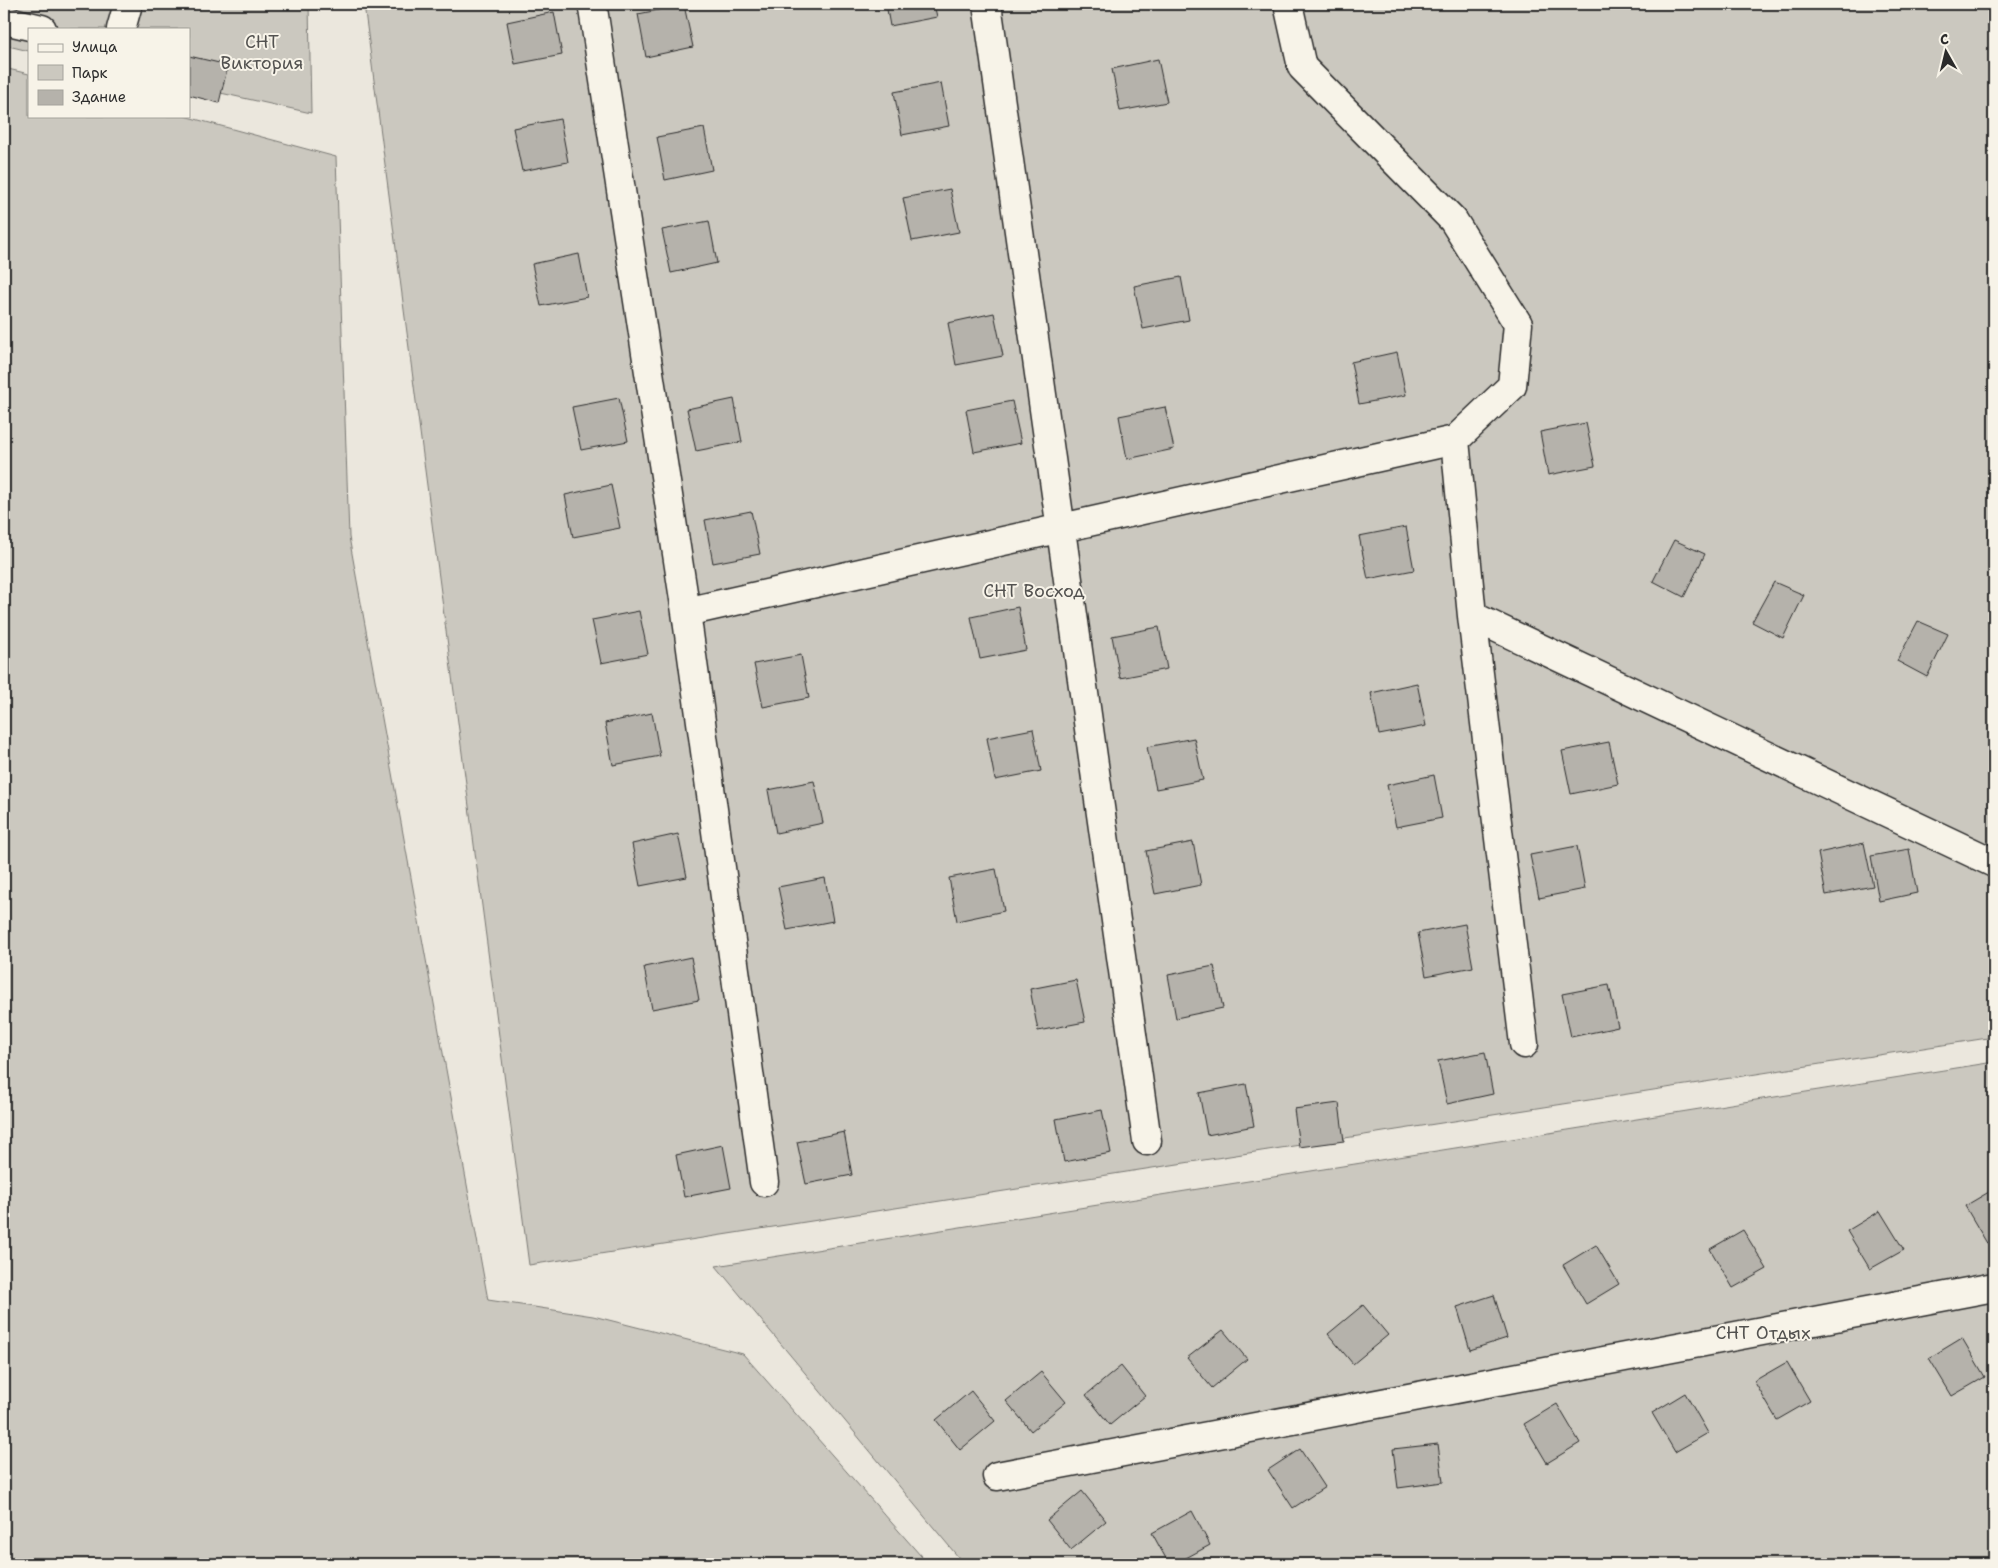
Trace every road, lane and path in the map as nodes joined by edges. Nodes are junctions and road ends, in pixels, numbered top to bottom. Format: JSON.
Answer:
{"nodes":[{"id":1,"x":128,"y":4,"type":"edge"},
{"id":2,"x":987,"y":4,"type":"edge"},
{"id":3,"x":1288,"y":4,"type":"edge"},
{"id":4,"x":593,"y":9,"type":"dead end"},
{"id":5,"x":4,"y":20,"type":"edge"},
{"id":6,"x":38,"y":28,"type":"edge"},
{"id":7,"x":121,"y":28,"type":"edge"},
{"id":8,"x":1455,"y":440,"type":"junction"},
{"id":9,"x":1060,"y":528,"type":"junction"},
{"id":10,"x":686,"y":612,"type":"junction"},
{"id":11,"x":1472,"y":616,"type":"junction"},
{"id":12,"x":1994,"y":863,"type":"edge"},
{"id":13,"x":1524,"y":1044,"type":"dead end"},
{"id":14,"x":1147,"y":1141,"type":"dead end"},
{"id":15,"x":764,"y":1182,"type":"dead end"},
{"id":16,"x":1994,"y":1286,"type":"edge"},
{"id":17,"x":997,"y":1476,"type":"dead end"}],
"edges":[{"from":1,"to":7,"type":"street"},
{"from":2,"to":9,"type":"street"},
{"from":3,"to":8,"type":"street"},
{"from":4,"to":10,"type":"street"},
{"from":5,"to":6,"type":"street"},
{"from":8,"to":9,"type":"street"},
{"from":8,"to":11,"type":"street"},
{"from":9,"to":10,"type":"street"},
{"from":9,"to":14,"type":"street"},
{"from":10,"to":15,"type":"street"},
{"from":11,"to":12,"type":"street"},
{"from":11,"to":13,"type":"street"},
{"from":16,"to":17,"type":"street"}]}
